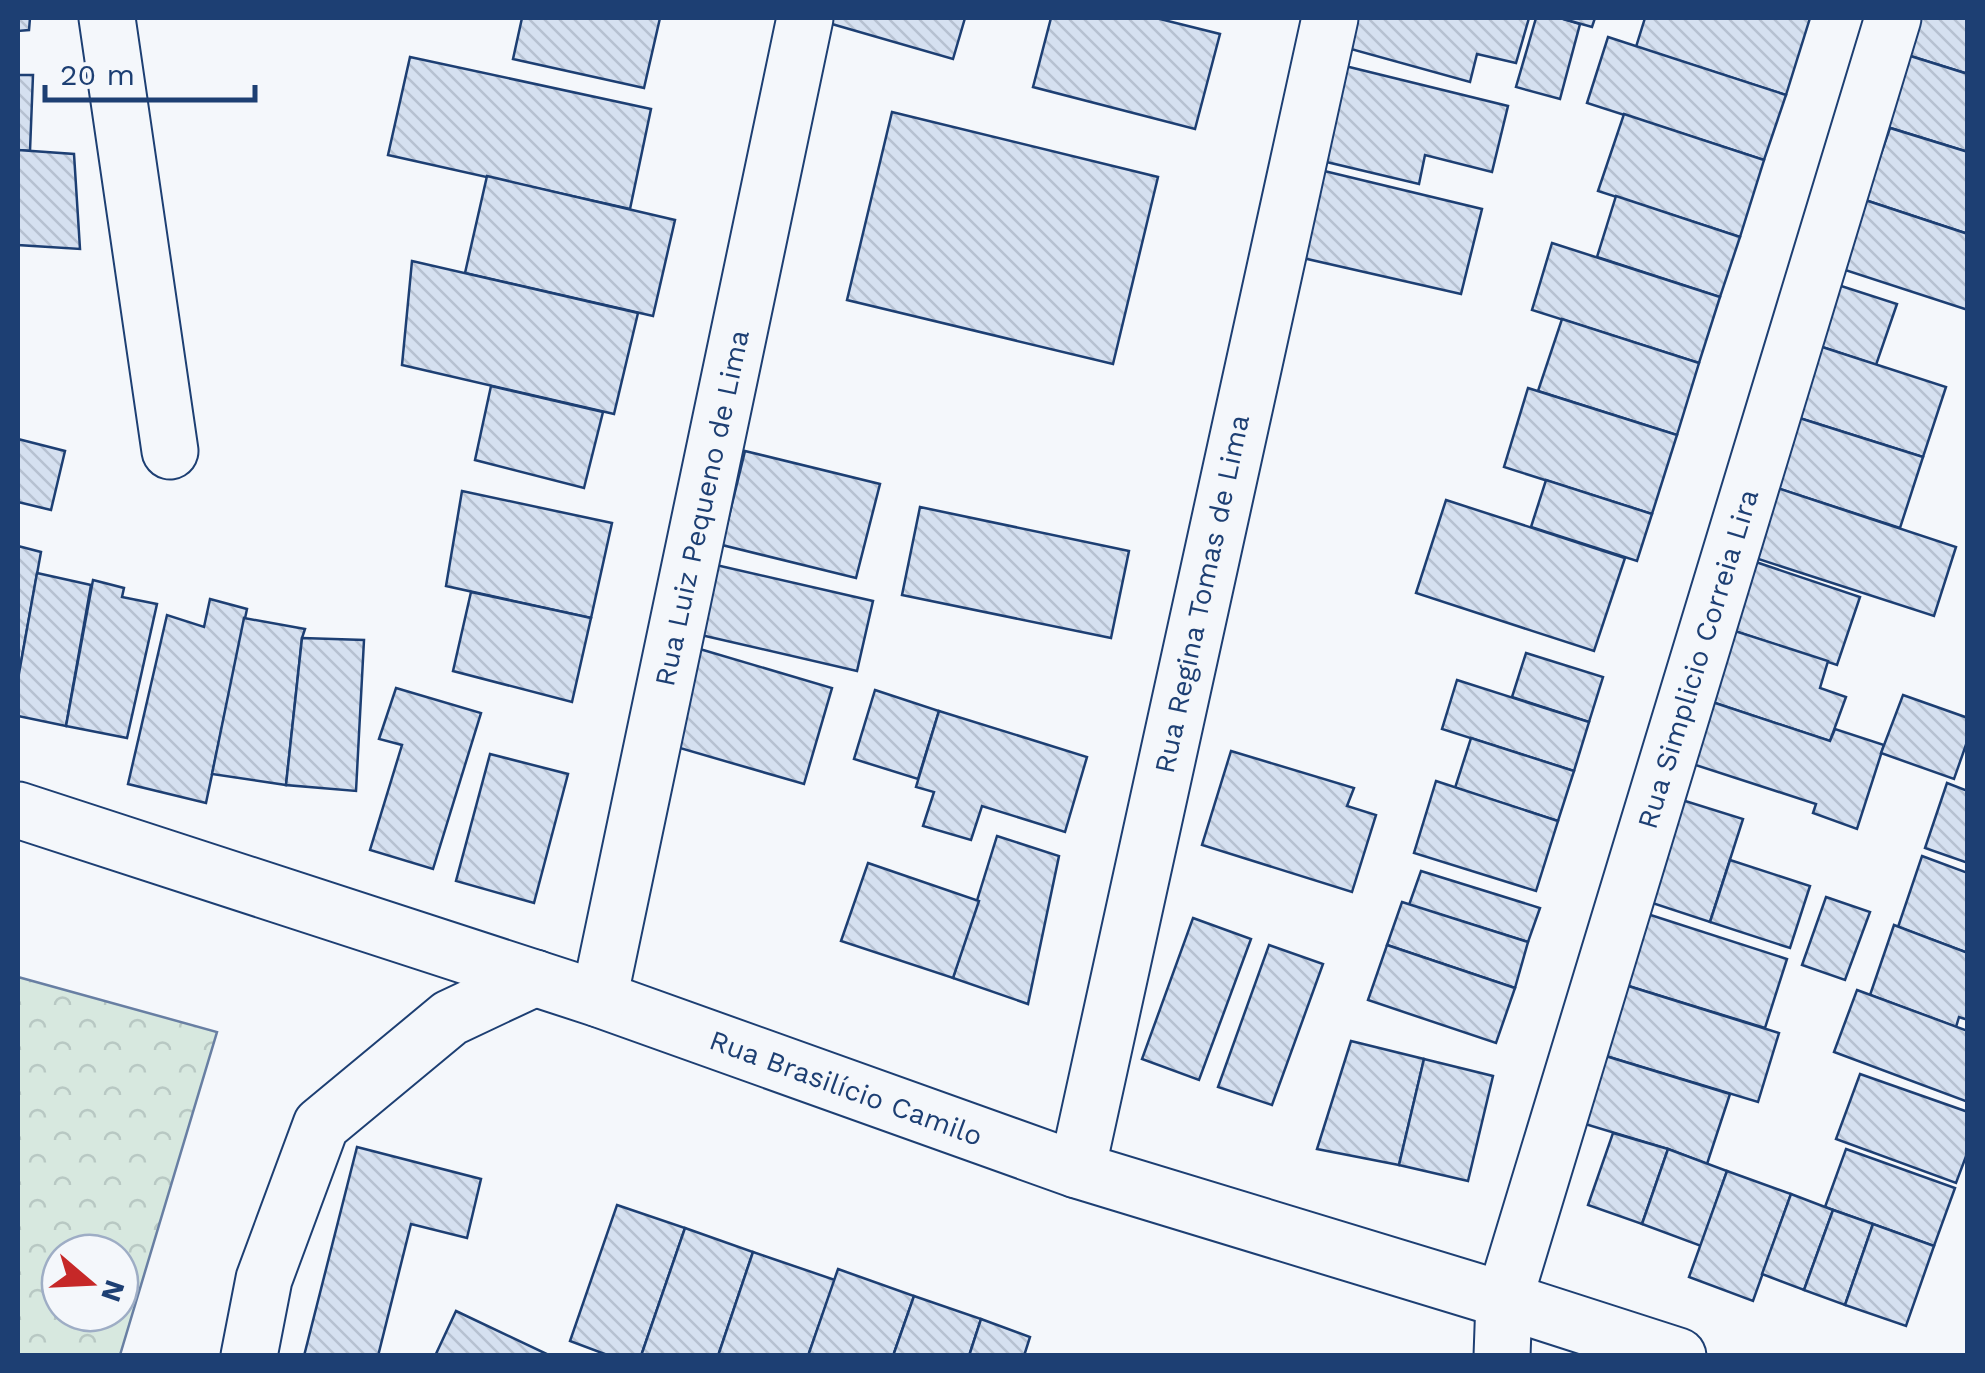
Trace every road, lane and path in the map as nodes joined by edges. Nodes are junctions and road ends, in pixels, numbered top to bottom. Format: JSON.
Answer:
{"nodes":[{"id":1,"x":107,"y":18,"type":"edge"},
{"id":2,"x":805,"y":18,"type":"edge"},
{"id":3,"x":1330,"y":18,"type":"edge"},
{"id":4,"x":1893,"y":18,"type":"edge"},
{"id":5,"x":170,"y":451,"type":"dead end"},
{"id":6,"x":18,"y":810,"type":"edge"},
{"id":7,"x":535,"y":978,"type":"junction"},
{"id":8,"x":599,"y":999,"type":"junction"},
{"id":9,"x":1077,"y":1170,"type":"junction"},
{"id":10,"x":1504,"y":1300,"type":"junction"},
{"id":11,"x":249,"y":1356,"type":"edge"},
{"id":12,"x":1502,"y":1356,"type":"edge"},
{"id":13,"x":1678,"y":1356,"type":"edge"}],
"edges":[{"from":1,"to":5,"type":"street"},
{"from":2,"to":8,"type":"street","name":"Rua Luiz Pequeno de Lima"},
{"from":3,"to":9,"type":"street","name":"Rua Regina Tomas de Lima"},
{"from":4,"to":10,"type":"street","name":"Rua Simplicio Correia Lira"},
{"from":6,"to":7,"type":"street","name":"Rua Brasilício Camilo"},
{"from":7,"to":8,"type":"street","name":"Rua Brasilício Camilo"},
{"from":7,"to":11,"type":"street"},
{"from":8,"to":9,"type":"street","name":"Rua Brasilício Camilo"},
{"from":9,"to":10,"type":"street","name":"Rua Brasilício Camilo"},
{"from":10,"to":12,"type":"street","name":"Rua Simplicio Correia Lira"},
{"from":10,"to":13,"type":"street","name":"Rua Brasilício Camilo"}]}
